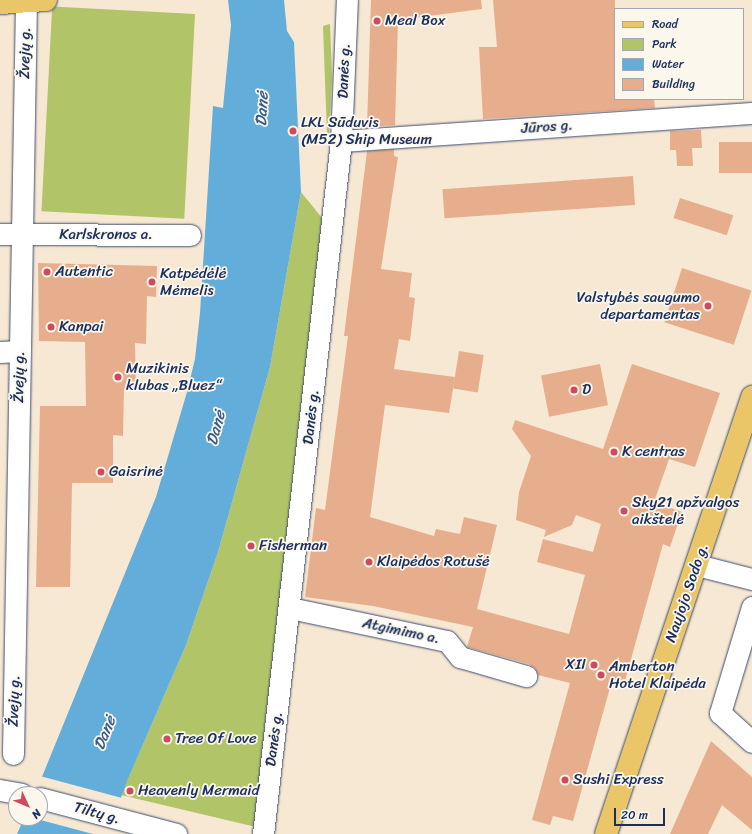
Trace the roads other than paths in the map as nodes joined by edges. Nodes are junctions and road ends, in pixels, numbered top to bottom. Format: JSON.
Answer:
{"nodes":[{"id":1,"x":347,"y":0,"type":"edge"},
{"id":2,"x":33,"y":1,"type":"edge"},
{"id":3,"x":0,"y":3,"type":"edge"},
{"id":4,"x":752,"y":113,"type":"edge"},
{"id":5,"x":341,"y":141,"type":"junction"},
{"id":6,"x":0,"y":234,"type":"edge"},
{"id":7,"x":22,"y":235,"type":"junction"},
{"id":8,"x":190,"y":235,"type":"dead end"},
{"id":9,"x":10,"y":352,"type":"edge"},
{"id":10,"x":752,"y":397,"type":"edge"},
{"id":11,"x":9,"y":490,"type":"edge"},
{"id":12,"x":697,"y":565,"type":"junction"},
{"id":13,"x":752,"y":579,"type":"edge"},
{"id":14,"x":752,"y":607,"type":"edge"},
{"id":15,"x":290,"y":608,"type":"junction"},
{"id":16,"x":8,"y":630,"type":"edge"},
{"id":17,"x":526,"y":676,"type":"dead end"},
{"id":18,"x":752,"y":742,"type":"edge"},
{"id":19,"x":13,"y":754,"type":"dead end"},
{"id":20,"x":48,"y":800,"type":"edge"},
{"id":21,"x":176,"y":834,"type":"edge"},
{"id":22,"x":263,"y":834,"type":"edge"},
{"id":23,"x":606,"y":834,"type":"edge"}],
"edges":[{"from":1,"to":5,"type":"street","name":"Danės g."},
{"from":2,"to":3,"type":"main road"},
{"from":2,"to":7,"type":"street","name":"Žvejų g."},
{"from":4,"to":5,"type":"street","name":"Jūros g."},
{"from":5,"to":15,"type":"street","name":"Danės g."},
{"from":6,"to":7,"type":"street","name":"Karlskronos a."},
{"from":7,"to":8,"type":"street","name":"Karlskronos a."},
{"from":7,"to":9,"type":"street","name":"Žvejų g."},
{"from":9,"to":11,"type":"street","name":"Žvejų g."},
{"from":10,"to":12,"type":"main road","name":"Naujojo Sodo g."},
{"from":11,"to":16,"type":"street","name":"Žvejų g."},
{"from":12,"to":13,"type":"street"},
{"from":12,"to":23,"type":"main road","name":"Naujojo Sodo g."},
{"from":14,"to":18,"type":"street"},
{"from":15,"to":17,"type":"street","name":"Atgimimo a."},
{"from":15,"to":22,"type":"street","name":"Danės g."},
{"from":16,"to":19,"type":"street","name":"Žvejų g."},
{"from":20,"to":21,"type":"street","name":"Tiltų g."}]}
